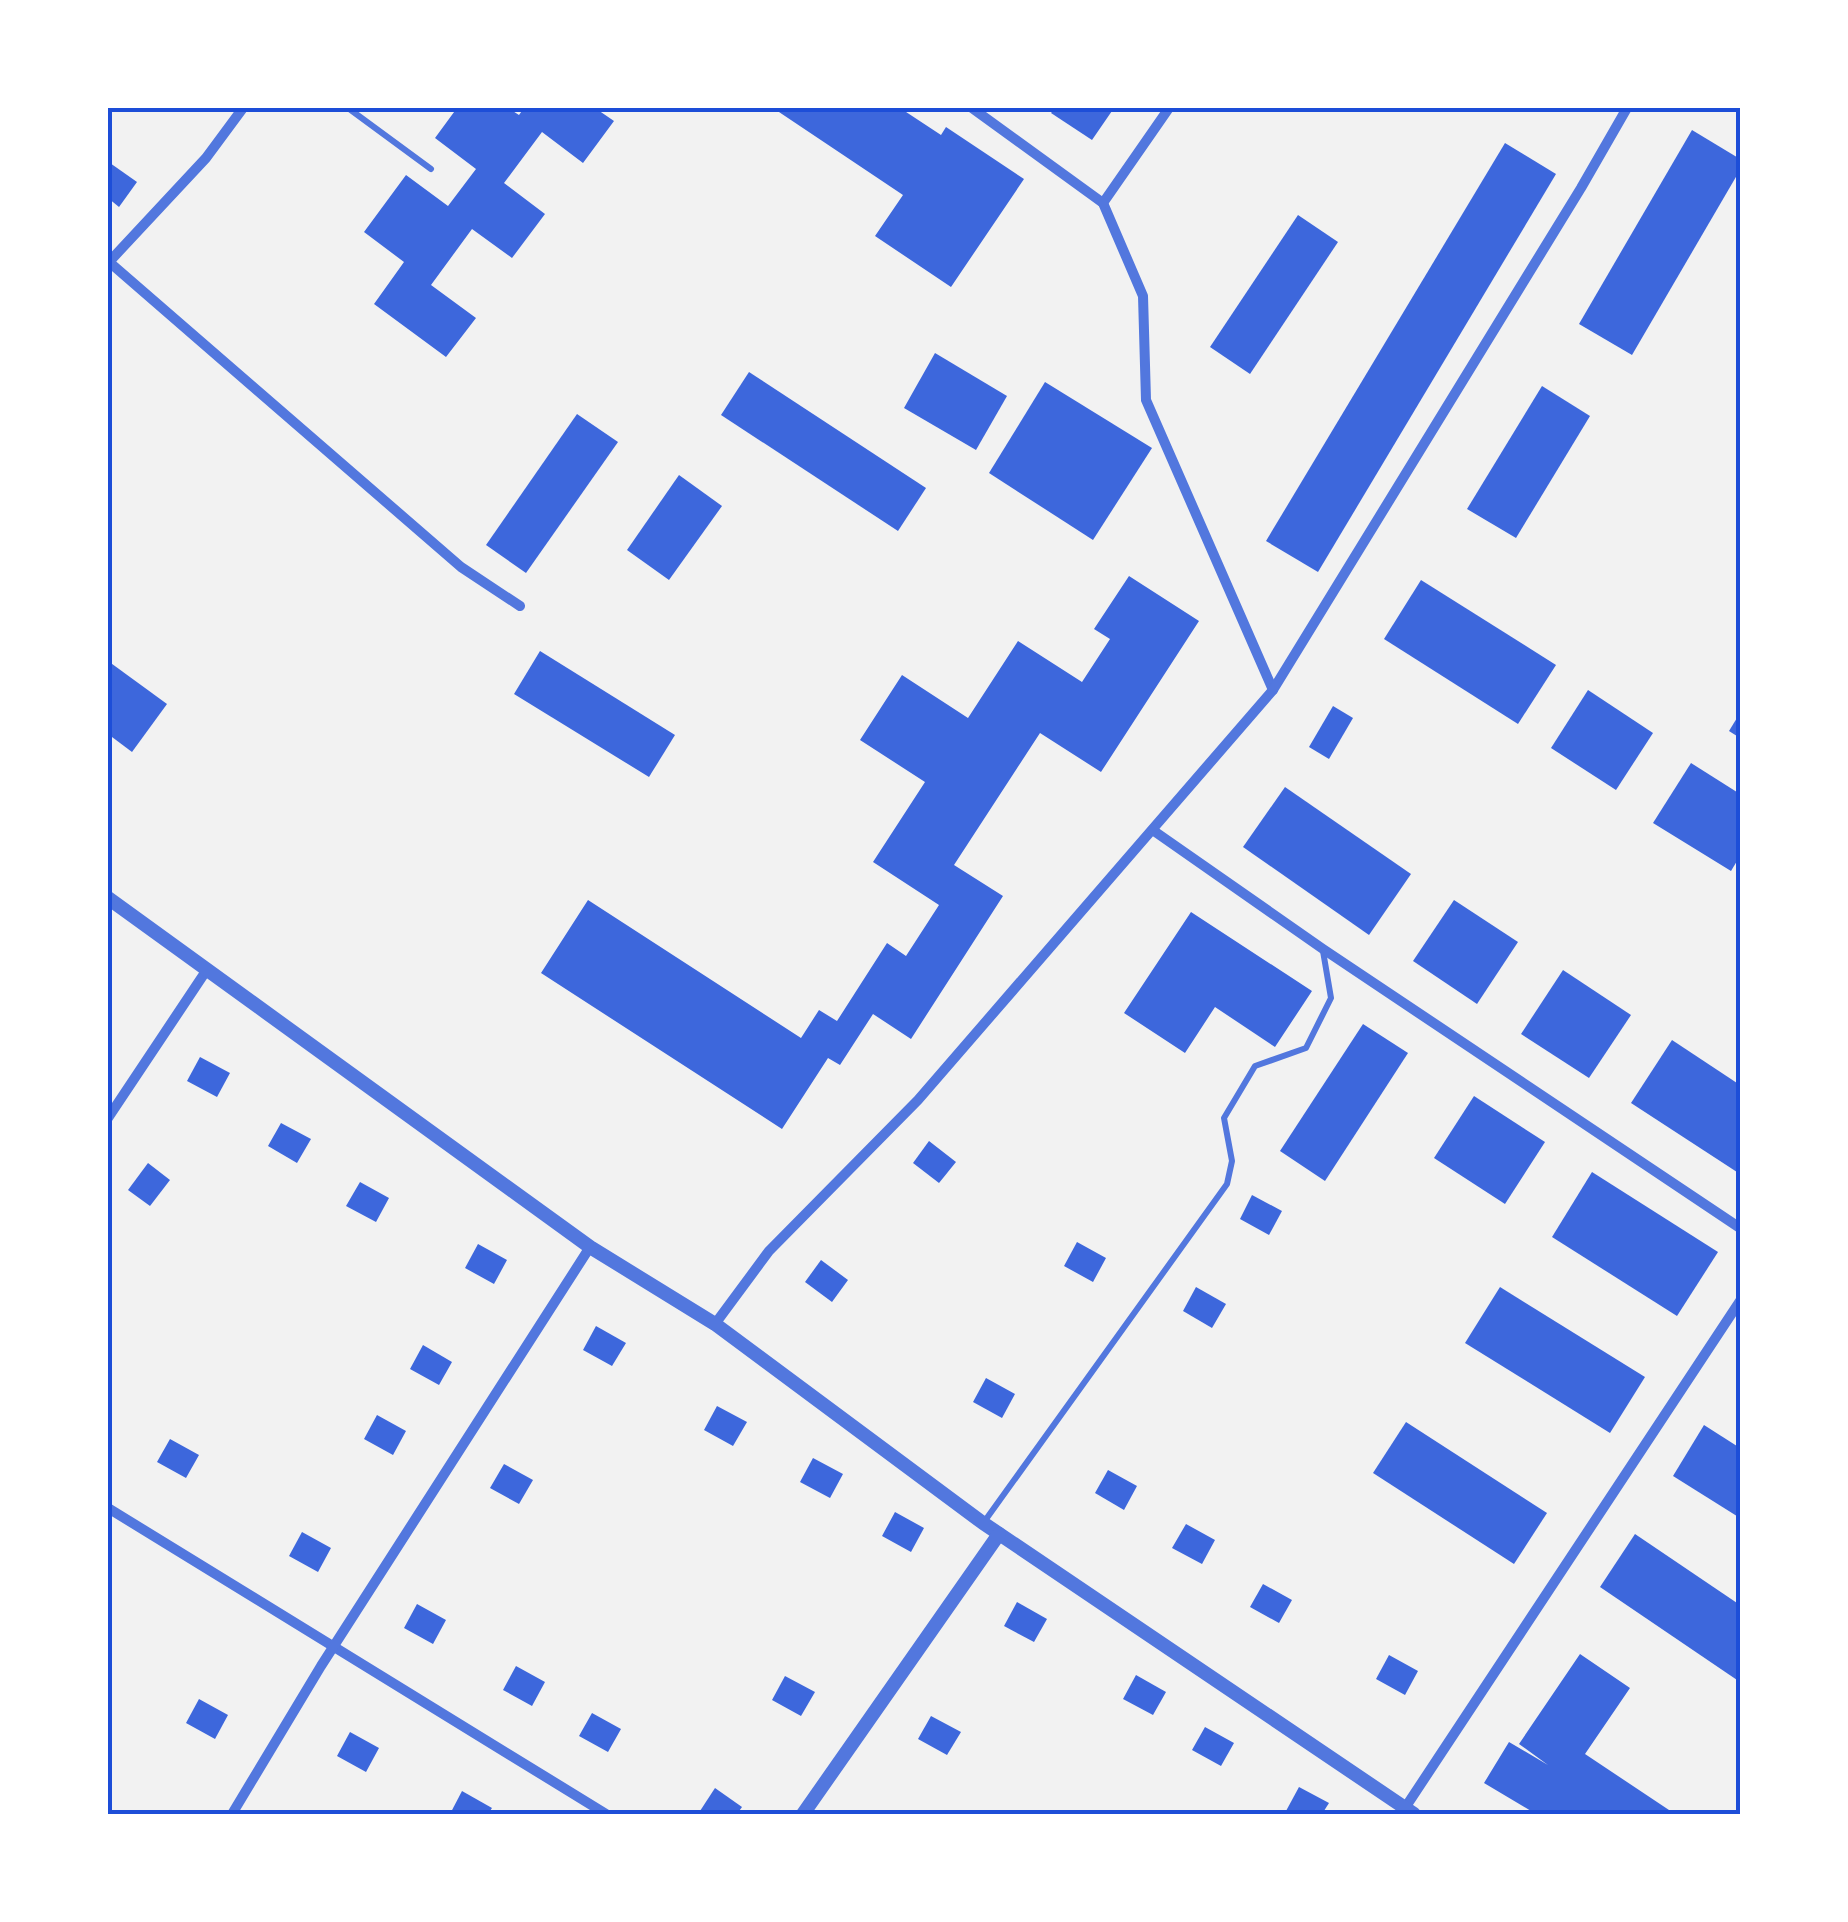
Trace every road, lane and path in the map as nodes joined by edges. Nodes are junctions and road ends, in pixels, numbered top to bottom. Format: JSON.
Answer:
{"nodes":[{"id":1,"x":243,"y":108,"type":"edge"},
{"id":2,"x":348,"y":108,"type":"edge"},
{"id":3,"x":972,"y":108,"type":"edge"},
{"id":4,"x":1169,"y":108,"type":"edge"},
{"id":5,"x":1628,"y":108,"type":"edge"},
{"id":6,"x":431,"y":170,"type":"dead end"},
{"id":7,"x":1102,"y":203,"type":"junction"},
{"id":8,"x":108,"y":261,"type":"edge"},
{"id":9,"x":520,"y":606,"type":"dead end"},
{"id":10,"x":1273,"y":690,"type":"junction"},
{"id":11,"x":1154,"y":830,"type":"junction"},
{"id":12,"x":108,"y":898,"type":"edge"},
{"id":13,"x":1323,"y":949,"type":"junction"},
{"id":14,"x":206,"y":970,"type":"junction"},
{"id":15,"x":108,"y":1118,"type":"edge"},
{"id":16,"x":1740,"y":1228,"type":"edge"},
{"id":17,"x":590,"y":1247,"type":"junction"},
{"id":18,"x":1740,"y":1300,"type":"edge"},
{"id":19,"x":715,"y":1324,"type":"junction"},
{"id":20,"x":108,"y":1508,"type":"edge"},
{"id":21,"x":983,"y":1523,"type":"junction"},
{"id":22,"x":998,"y":1534,"type":"junction"},
{"id":23,"x":334,"y":1645,"type":"junction"},
{"id":24,"x":1407,"y":1812,"type":"edge"},
{"id":25,"x":232,"y":1814,"type":"edge"},
{"id":26,"x":606,"y":1814,"type":"edge"},
{"id":27,"x":804,"y":1814,"type":"edge"}],
"edges":[{"from":1,"to":8,"type":"street"},
{"from":2,"to":6,"type":"lane"},
{"from":3,"to":7,"type":"street"},
{"from":4,"to":7,"type":"street"},
{"from":5,"to":10,"type":"street"},
{"from":7,"to":10,"type":"street"},
{"from":8,"to":9,"type":"street"},
{"from":10,"to":11,"type":"street"},
{"from":11,"to":13,"type":"street"},
{"from":11,"to":19,"type":"street"},
{"from":12,"to":14,"type":"street"},
{"from":13,"to":16,"type":"street"},
{"from":13,"to":21,"type":"lane"},
{"from":14,"to":15,"type":"street"},
{"from":14,"to":17,"type":"street"},
{"from":17,"to":19,"type":"street"},
{"from":17,"to":23,"type":"street"},
{"from":18,"to":24,"type":"street"},
{"from":19,"to":21,"type":"street"},
{"from":20,"to":23,"type":"street"},
{"from":21,"to":22,"type":"street"},
{"from":22,"to":24,"type":"street"},
{"from":22,"to":27,"type":"street"},
{"from":23,"to":25,"type":"street"},
{"from":23,"to":26,"type":"street"}]}
